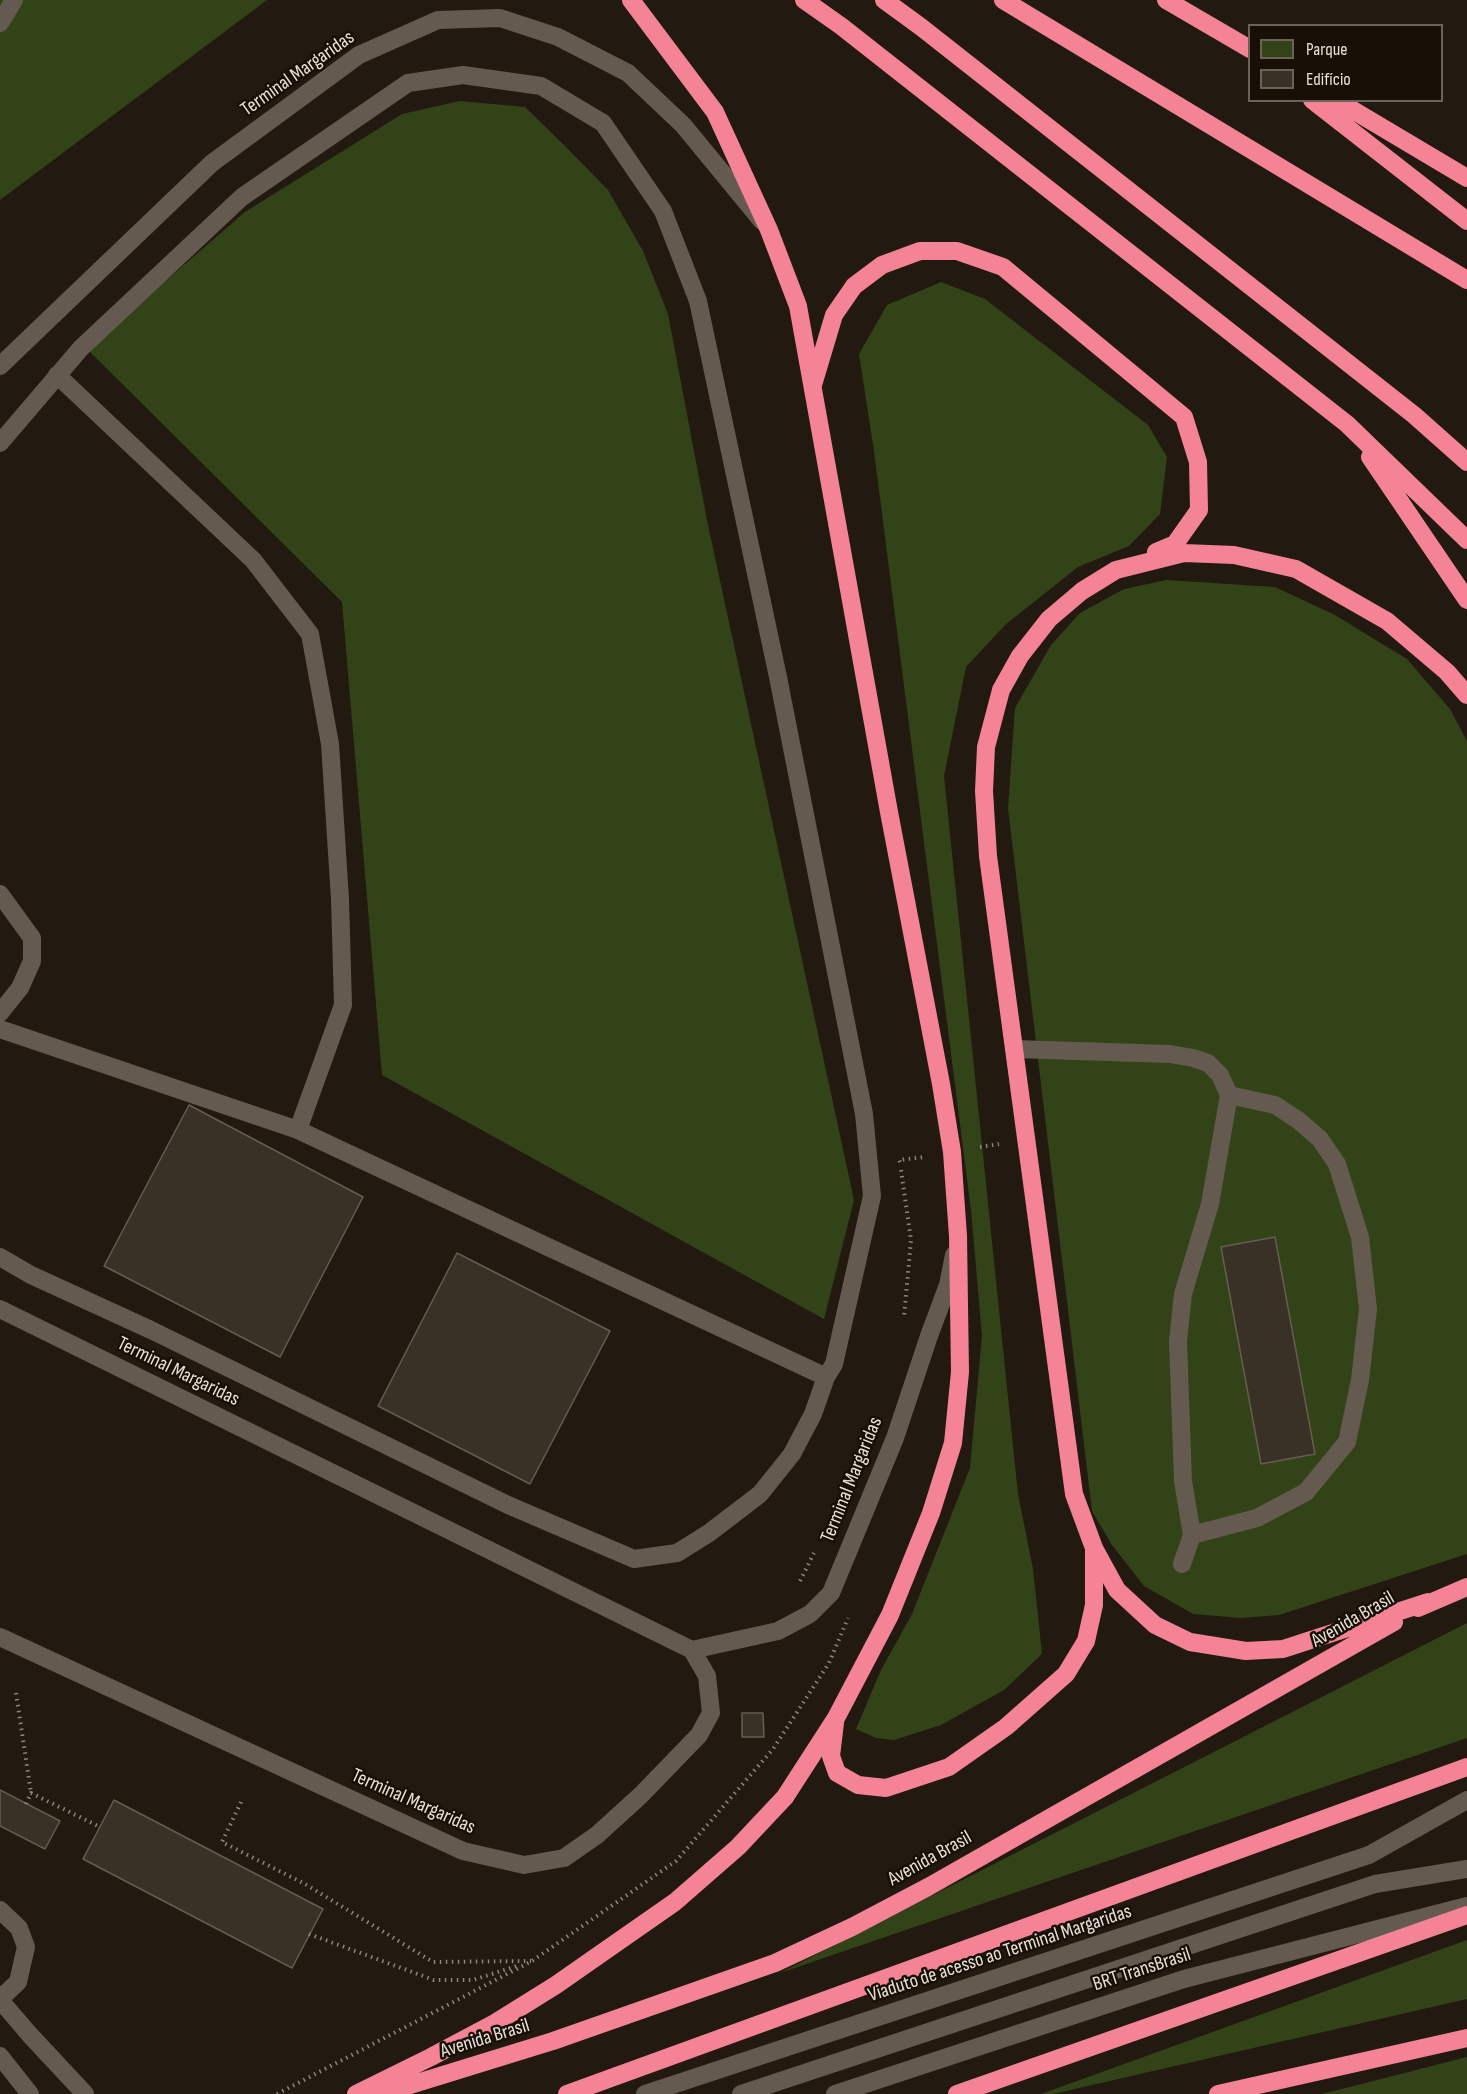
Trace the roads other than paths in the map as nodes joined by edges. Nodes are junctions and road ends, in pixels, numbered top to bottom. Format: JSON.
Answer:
{"nodes":[{"id":1,"x":14,"y":0,"type":"edge"},
{"id":2,"x":631,"y":0,"type":"edge"},
{"id":3,"x":804,"y":0,"type":"edge"},
{"id":4,"x":884,"y":0,"type":"edge"},
{"id":5,"x":1003,"y":0,"type":"edge"},
{"id":6,"x":1166,"y":0,"type":"edge"},
{"id":7,"x":0,"y":23,"type":"edge"},
{"id":8,"x":1248,"y":50,"type":"edge"},
{"id":9,"x":1315,"y":102,"type":"edge"},
{"id":10,"x":1339,"y":102,"type":"edge"},
{"id":11,"x":1467,"y":178,"type":"edge"},
{"id":12,"x":1467,"y":221,"type":"edge"},
{"id":13,"x":769,"y":230,"type":"junction"},
{"id":14,"x":1467,"y":280,"type":"edge"},
{"id":15,"x":0,"y":366,"type":"edge"},
{"id":16,"x":57,"y":375,"type":"junction"},
{"id":17,"x":812,"y":390,"type":"junction"},
{"id":18,"x":1347,"y":424,"type":"junction"},
{"id":19,"x":0,"y":443,"type":"edge"},
{"id":20,"x":1467,"y":462,"type":"edge"},
{"id":21,"x":1467,"y":540,"type":"edge"},
{"id":22,"x":1116,"y":570,"type":"junction"},
{"id":23,"x":1467,"y":600,"type":"edge"},
{"id":24,"x":1467,"y":695,"type":"edge"},
{"id":25,"x":0,"y":894,"type":"edge"},
{"id":26,"x":0,"y":1013,"type":"edge"},
{"id":27,"x":0,"y":1029,"type":"edge"},
{"id":28,"x":1015,"y":1049,"type":"junction"},
{"id":29,"x":1229,"y":1095,"type":"junction"},
{"id":30,"x":298,"y":1130,"type":"junction"},
{"id":31,"x":958,"y":1236,"type":"junction"},
{"id":32,"x":0,"y":1257,"type":"edge"},
{"id":33,"x":0,"y":1309,"type":"edge"},
{"id":34,"x":826,"y":1377,"type":"junction"},
{"id":35,"x":1192,"y":1535,"type":"junction"},
{"id":36,"x":1094,"y":1548,"type":"junction"},
{"id":37,"x":1182,"y":1564,"type":"dead end"},
{"id":38,"x":1467,"y":1587,"type":"edge"},
{"id":39,"x":1428,"y":1602,"type":"junction"},
{"id":40,"x":0,"y":1637,"type":"edge"},
{"id":41,"x":692,"y":1650,"type":"junction"},
{"id":42,"x":836,"y":1718,"type":"junction"},
{"id":43,"x":1467,"y":1767,"type":"edge"},
{"id":44,"x":1467,"y":1800,"type":"edge"},
{"id":45,"x":1467,"y":1869,"type":"edge"},
{"id":46,"x":1467,"y":1906,"type":"edge"},
{"id":47,"x":0,"y":1910,"type":"edge"},
{"id":48,"x":1467,"y":1915,"type":"edge"},
{"id":49,"x":0,"y":1999,"type":"edge"},
{"id":50,"x":1467,"y":2038,"type":"edge"},
{"id":51,"x":0,"y":2056,"type":"edge"},
{"id":52,"x":30,"y":2094,"type":"edge"},
{"id":53,"x":85,"y":2094,"type":"edge"},
{"id":54,"x":356,"y":2094,"type":"edge"},
{"id":55,"x":381,"y":2094,"type":"edge"},
{"id":56,"x":567,"y":2094,"type":"edge"},
{"id":57,"x":645,"y":2094,"type":"edge"},
{"id":58,"x":741,"y":2094,"type":"edge"},
{"id":59,"x":835,"y":2094,"type":"edge"},
{"id":60,"x":957,"y":2094,"type":"edge"},
{"id":61,"x":1218,"y":2094,"type":"edge"}],
"edges":[{"from":1,"to":7,"type":"lane"},
{"from":2,"to":13,"type":"highway"},
{"from":3,"to":18,"type":"highway"},
{"from":4,"to":20,"type":"highway"},
{"from":5,"to":14,"type":"highway"},
{"from":6,"to":8,"type":"highway"},
{"from":9,"to":12,"type":"highway"},
{"from":10,"to":11,"type":"highway"},
{"from":13,"to":15,"type":"lane","name":"Terminal Margaridas"},
{"from":13,"to":17,"type":"highway"},
{"from":16,"to":19,"type":"lane"},
{"from":16,"to":30,"type":"lane"},
{"from":16,"to":34,"type":"lane"},
{"from":17,"to":22,"type":"highway"},
{"from":17,"to":31,"type":"highway"},
{"from":18,"to":21,"type":"highway"},
{"from":18,"to":23,"type":"highway"},
{"from":22,"to":24,"type":"highway"},
{"from":22,"to":28,"type":"highway"},
{"from":25,"to":26,"type":"lane"},
{"from":27,"to":30,"type":"lane"},
{"from":28,"to":29,"type":"lane"},
{"from":28,"to":36,"type":"highway"},
{"from":29,"to":35,"type":"lane"},
{"from":29,"to":35,"type":"lane"},
{"from":30,"to":34,"type":"lane"},
{"from":31,"to":41,"type":"lane","name":"Terminal Margaridas"},
{"from":31,"to":42,"type":"highway"},
{"from":32,"to":34,"type":"lane"},
{"from":33,"to":41,"type":"lane","name":"Terminal Margaridas"},
{"from":35,"to":37,"type":"lane"},
{"from":36,"to":39,"type":"highway"},
{"from":36,"to":42,"type":"highway"},
{"from":38,"to":39,"type":"highway","name":"Avenida Brasil"},
{"from":39,"to":55,"type":"highway","name":"Avenida Brasil"},
{"from":40,"to":41,"type":"lane","name":"Terminal Margaridas"},
{"from":42,"to":54,"type":"highway"},
{"from":43,"to":56,"type":"highway"},
{"from":44,"to":57,"type":"lane","name":"Viaduto de acesso ao Terminal Margaridas"},
{"from":45,"to":58,"type":"lane"},
{"from":46,"to":59,"type":"lane","name":"BRT TransBrasil"},
{"from":47,"to":49,"type":"lane"},
{"from":48,"to":60,"type":"highway"},
{"from":49,"to":53,"type":"lane"},
{"from":50,"to":61,"type":"highway"},
{"from":51,"to":52,"type":"lane"}]}
